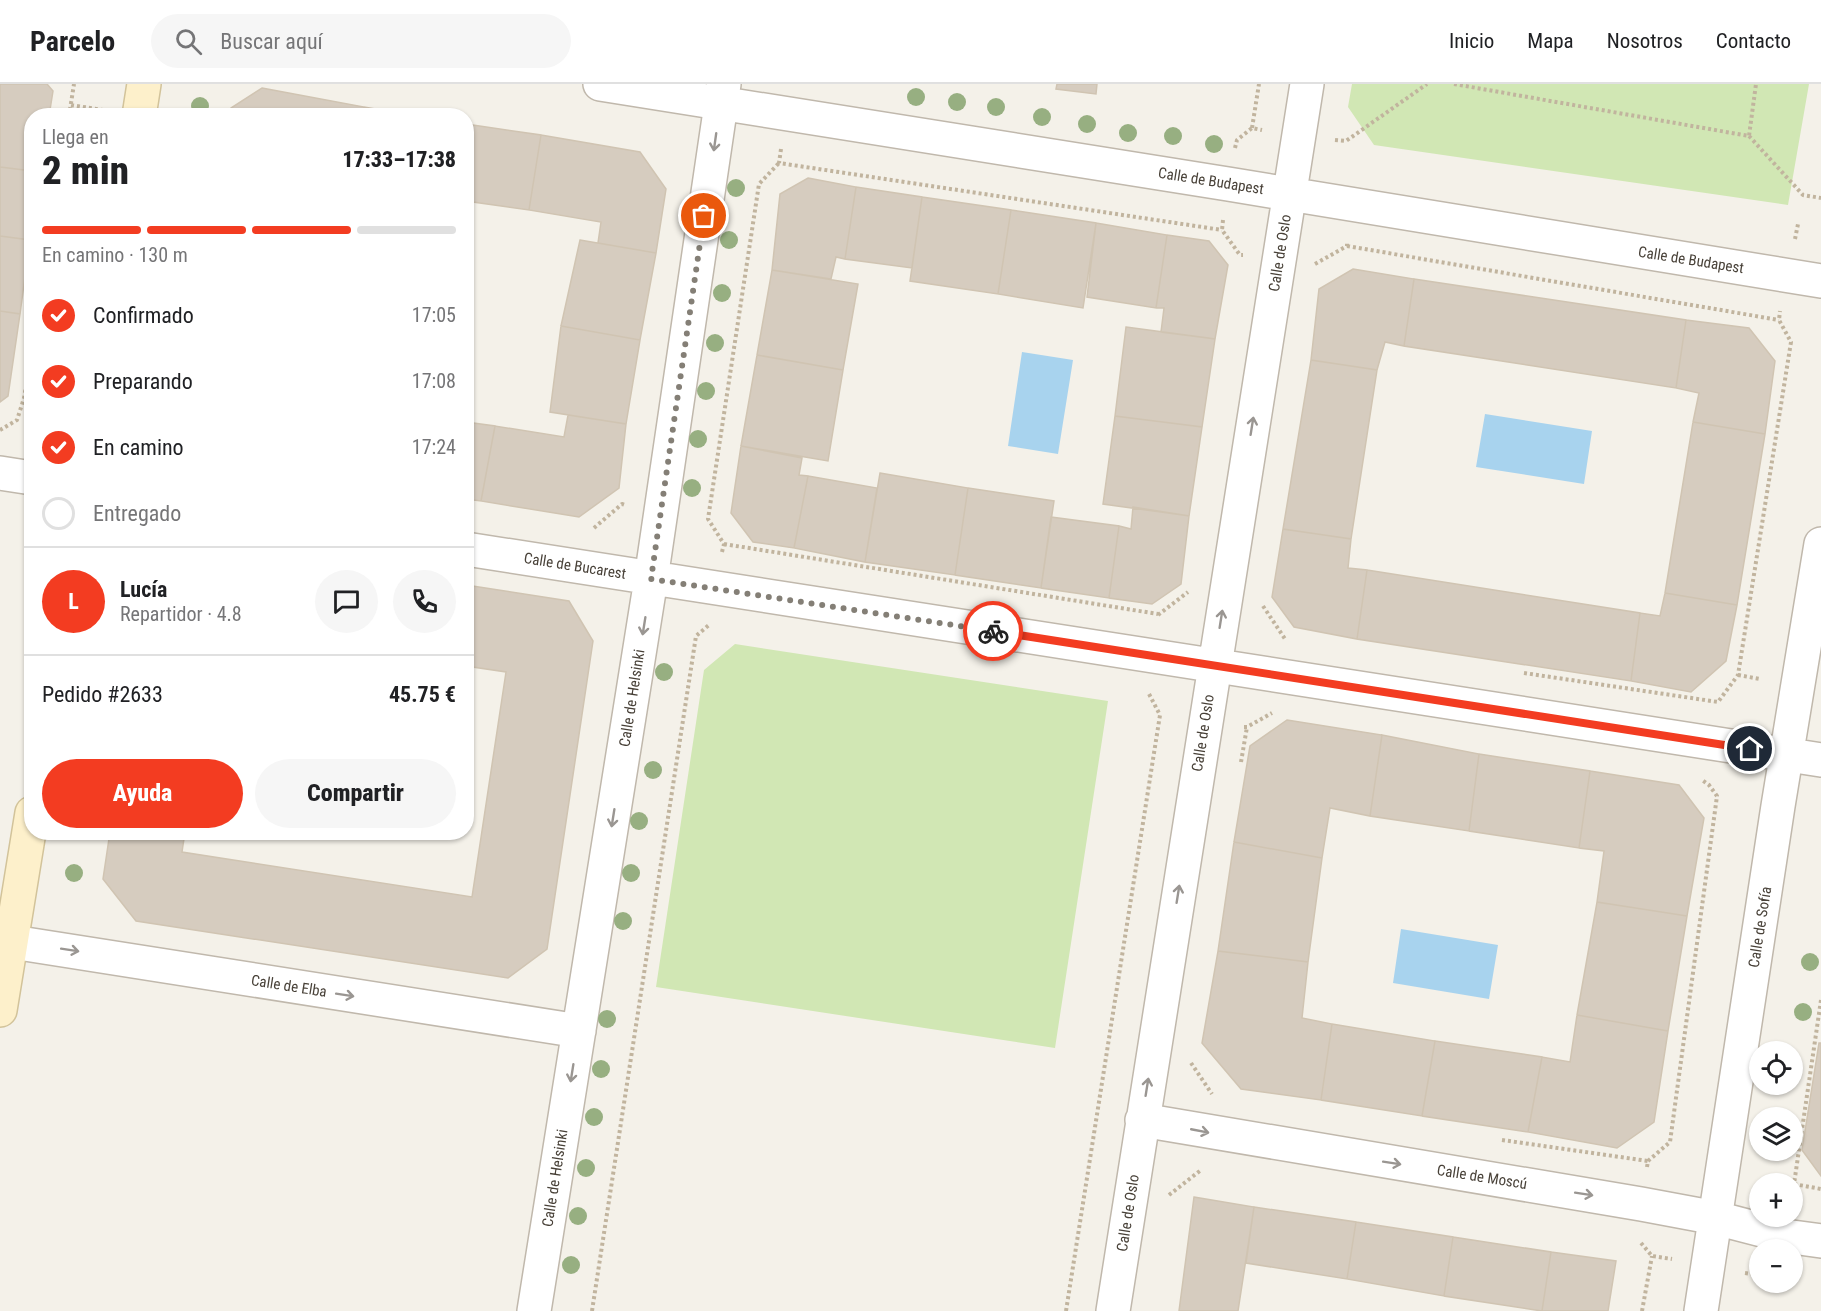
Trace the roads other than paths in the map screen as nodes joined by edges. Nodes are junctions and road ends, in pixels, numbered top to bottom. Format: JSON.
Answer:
{"nodes":[{"id":1,"x":144,"y":84,"type":"edge"},
{"id":2,"x":600,"y":84,"type":"edge"},
{"id":3,"x":1306,"y":84,"type":"edge"},
{"id":4,"x":722,"y":93,"type":"edge"},
{"id":5,"x":140,"y":108,"type":"edge"},
{"id":6,"x":1290,"y":194,"type":"junction"},
{"id":7,"x":1821,"y":281,"type":"edge"},
{"id":8,"x":0,"y":473,"type":"edge"},
{"id":9,"x":24,"y":476,"type":"edge"},
{"id":10,"x":1821,"y":544,"type":"edge"},
{"id":11,"x":474,"y":550,"type":"edge"},
{"id":12,"x":651,"y":579,"type":"junction"},
{"id":13,"x":1214,"y":666,"type":"junction"},
{"id":14,"x":1787,"y":755,"type":"junction"},
{"id":15,"x":1821,"y":760,"type":"edge"},
{"id":16,"x":26,"y":840,"type":"edge"},
{"id":17,"x":6,"y":940,"type":"edge"},
{"id":18,"x":0,"y":1010,"type":"edge"},
{"id":19,"x":579,"y":1031,"type":"junction"},
{"id":20,"x":1142,"y":1120,"type":"junction"},
{"id":21,"x":1716,"y":1218,"type":"junction"},
{"id":22,"x":1821,"y":1241,"type":"edge"},
{"id":23,"x":534,"y":1311,"type":"edge"},
{"id":24,"x":1113,"y":1311,"type":"edge"},
{"id":25,"x":1701,"y":1311,"type":"edge"}],
"edges":[{"from":1,"to":5,"type":"street"},
{"from":2,"to":4,"type":"street","name":"Calle de Budapest"},
{"from":3,"to":6,"type":"street","name":"Calle de Oslo"},
{"from":4,"to":6,"type":"street","name":"Calle de Budapest"},
{"from":4,"to":12,"type":"street","name":"Calle de Helsinki","one_way":true},
{"from":6,"to":7,"type":"street","name":"Calle de Budapest"},
{"from":13,"to":6,"type":"street","name":"Calle de Oslo","one_way":true},
{"from":8,"to":9,"type":"street"},
{"from":10,"to":14,"type":"street","name":"Calle de Sofía"},
{"from":11,"to":12,"type":"street","name":"Calle de Bucarest"},
{"from":12,"to":13,"type":"street","name":"Calle de Bucarest"},
{"from":12,"to":19,"type":"street","name":"Calle de Helsinki","one_way":true},
{"from":13,"to":14,"type":"street","name":"Calle de Bucarest"},
{"from":20,"to":13,"type":"street","name":"Calle de Oslo","one_way":true},
{"from":14,"to":15,"type":"street","name":"Calle de Bucarest"},
{"from":14,"to":21,"type":"street","name":"Calle de Sofía"},
{"from":16,"to":17,"type":"street"},
{"from":17,"to":18,"type":"street"},
{"from":17,"to":19,"type":"street","name":"Calle de Elba","one_way":true},
{"from":19,"to":23,"type":"street","name":"Calle de Helsinki","one_way":true},
{"from":20,"to":21,"type":"street","name":"Calle de Moscú","one_way":true},
{"from":20,"to":24,"type":"street","name":"Calle de Oslo"},
{"from":21,"to":22,"type":"street","name":"Calle de Moscú"},
{"from":21,"to":25,"type":"street","name":"Calle de Sofía"}]}
